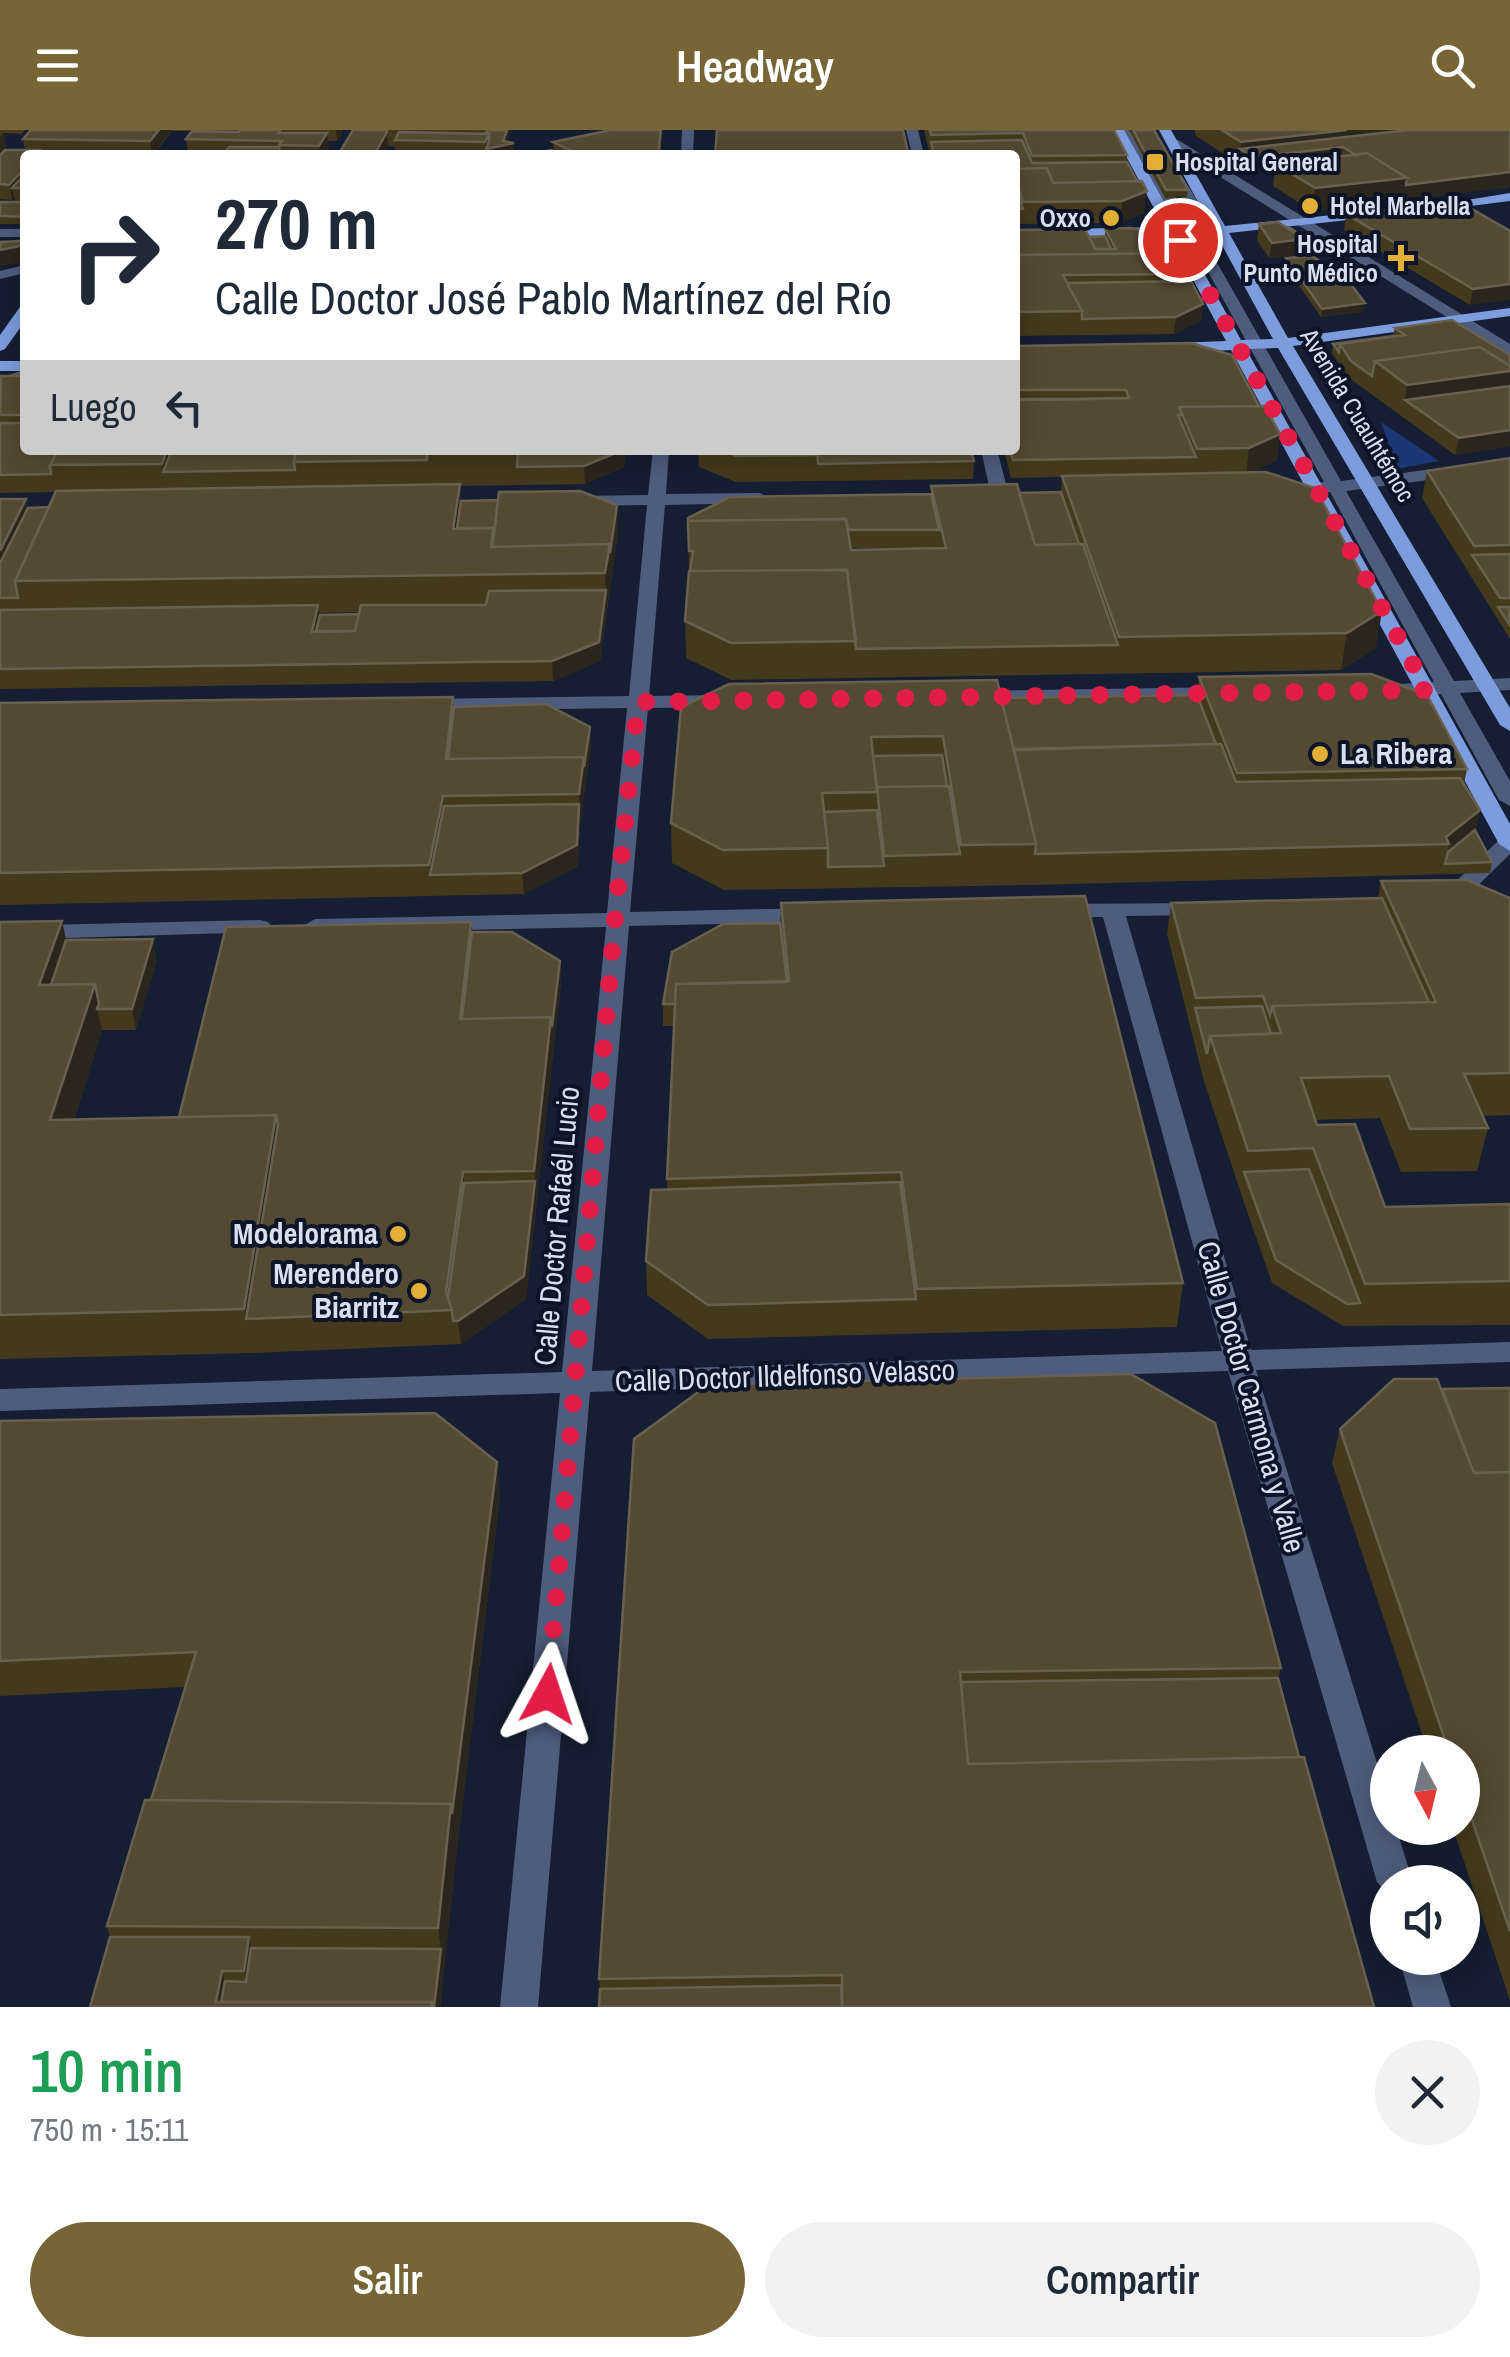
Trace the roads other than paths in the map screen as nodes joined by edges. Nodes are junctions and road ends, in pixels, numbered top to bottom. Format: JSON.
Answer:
{"nodes":[{"id":1,"x":1118,"y":130,"type":"edge"},
{"id":2,"x":1129,"y":130,"type":"edge"},
{"id":3,"x":1148,"y":130,"type":"edge"},
{"id":4,"x":1170,"y":136,"type":"edge"},
{"id":5,"x":1263,"y":180,"type":"dead end"},
{"id":6,"x":1240,"y":182,"type":"junction"},
{"id":7,"x":1510,"y":197,"type":"edge"},
{"id":8,"x":1450,"y":204,"type":"junction"},
{"id":9,"x":1410,"y":209,"type":"edge"},
{"id":10,"x":1392,"y":211,"type":"edge"},
{"id":11,"x":1469,"y":216,"type":"edge"},
{"id":12,"x":1304,"y":222,"type":"junction"},
{"id":13,"x":1182,"y":230,"type":"junction"},
{"id":14,"x":1223,"y":230,"type":"junction"},
{"id":15,"x":1020,"y":234,"type":"edge"},
{"id":16,"x":1510,"y":312,"type":"edge"},
{"id":17,"x":20,"y":317,"type":"edge"},
{"id":18,"x":1458,"y":319,"type":"junction"},
{"id":19,"x":1283,"y":342,"type":"junction"},
{"id":20,"x":0,"y":346,"type":"edge"},
{"id":21,"x":1247,"y":346,"type":"junction"},
{"id":22,"x":1159,"y":348,"type":"edge"},
{"id":23,"x":1510,"y":351,"type":"edge"},
{"id":24,"x":660,"y":455,"type":"edge"},
{"id":25,"x":989,"y":455,"type":"edge"},
{"id":26,"x":1510,"y":464,"type":"edge"},
{"id":27,"x":1369,"y":485,"type":"junction"},
{"id":28,"x":1337,"y":487,"type":"junction"},
{"id":29,"x":1315,"y":489,"type":"junction"},
{"id":30,"x":1276,"y":490,"type":"edge"},
{"id":31,"x":1020,"y":494,"type":"edge"},
{"id":32,"x":771,"y":498,"type":"edge"},
{"id":33,"x":657,"y":500,"type":"junction"},
{"id":34,"x":557,"y":501,"type":"edge"},
{"id":35,"x":1510,"y":684,"type":"edge"},
{"id":36,"x":1488,"y":688,"type":"junction"},
{"id":37,"x":1437,"y":690,"type":"junction"},
{"id":38,"x":1368,"y":691,"type":"edge"},
{"id":39,"x":1249,"y":692,"type":"edge"},
{"id":40,"x":954,"y":697,"type":"edge"},
{"id":41,"x":737,"y":700,"type":"edge"},
{"id":42,"x":638,"y":702,"type":"junction"},
{"id":43,"x":399,"y":706,"type":"edge"},
{"id":44,"x":1510,"y":725,"type":"edge"},
{"id":45,"x":1510,"y":800,"type":"edge"},
{"id":46,"x":1510,"y":844,"type":"edge"},
{"id":47,"x":1480,"y":900,"type":"edge"},
{"id":48,"x":1232,"y":907,"type":"edge"},
{"id":49,"x":1113,"y":910,"type":"junction"},
{"id":50,"x":1034,"y":911,"type":"edge"},
{"id":51,"x":834,"y":915,"type":"edge"},
{"id":52,"x":615,"y":918,"type":"junction"},
{"id":53,"x":0,"y":933,"type":"edge"},
{"id":54,"x":1510,"y":1352,"type":"edge"},
{"id":55,"x":1240,"y":1362,"type":"junction"},
{"id":56,"x":576,"y":1382,"type":"junction"},
{"id":57,"x":0,"y":1400,"type":"edge"},
{"id":58,"x":1390,"y":1865,"type":"edge"},
{"id":59,"x":1422,"y":1975,"type":"edge"},
{"id":60,"x":519,"y":2007,"type":"edge"},
{"id":61,"x":1432,"y":2007,"type":"edge"}],
"edges":[{"from":1,"to":13,"type":"main road"},
{"from":2,"to":13,"type":"street"},
{"from":3,"to":13,"type":"street"},
{"from":4,"to":6,"type":"street"},
{"from":4,"to":14,"type":"main road","name":"Avenida Cuauhtémoc"},
{"from":5,"to":6,"type":"street"},
{"from":6,"to":12,"type":"street"},
{"from":7,"to":8,"type":"main road"},
{"from":8,"to":9,"type":"main road"},
{"from":8,"to":11,"type":"street"},
{"from":10,"to":12,"type":"main road"},
{"from":12,"to":14,"type":"main road"},
{"from":12,"to":18,"type":"street"},
{"from":13,"to":14,"type":"main road"},
{"from":13,"to":15,"type":"main road"},
{"from":13,"to":21,"type":"street"},
{"from":14,"to":19,"type":"main road","name":"Avenida Cuauhtémoc"},
{"from":16,"to":18,"type":"main road"},
{"from":17,"to":20,"type":"main road"},
{"from":18,"to":19,"type":"main road"},
{"from":18,"to":23,"type":"street"},
{"from":19,"to":21,"type":"main road"},
{"from":19,"to":27,"type":"main road","name":"Avenida Cuauhtémoc"},
{"from":21,"to":22,"type":"main road"},
{"from":21,"to":28,"type":"street"},
{"from":21,"to":29,"type":"main road"},
{"from":24,"to":33,"type":"street","name":"Calle Doctor Rafaél Lucio"},
{"from":25,"to":31,"type":"street"},
{"from":26,"to":27,"type":"street"},
{"from":27,"to":28,"type":"street"},
{"from":27,"to":36,"type":"main road","name":"Avenida Cuauhtémoc"},
{"from":28,"to":29,"type":"street"},
{"from":28,"to":37,"type":"street"},
{"from":29,"to":30,"type":"street"},
{"from":29,"to":37,"type":"main road"},
{"from":32,"to":33,"type":"street"},
{"from":33,"to":34,"type":"street"},
{"from":33,"to":42,"type":"street","name":"Calle Doctor Rafaél Lucio"},
{"from":35,"to":36,"type":"street"},
{"from":36,"to":37,"type":"street"},
{"from":36,"to":44,"type":"main road","name":"Avenida Cuauhtémoc"},
{"from":37,"to":38,"type":"street"},
{"from":37,"to":45,"type":"street"},
{"from":37,"to":46,"type":"main road"},
{"from":39,"to":40,"type":"street"},
{"from":41,"to":42,"type":"street"},
{"from":42,"to":43,"type":"street"},
{"from":42,"to":52,"type":"street","name":"Calle Doctor Rafaél Lucio"},
{"from":46,"to":47,"type":"street"},
{"from":48,"to":49,"type":"street"},
{"from":49,"to":50,"type":"street"},
{"from":49,"to":55,"type":"street","name":"Calle Doctor Carmona y Valle"},
{"from":51,"to":52,"type":"street"},
{"from":52,"to":53,"type":"street"},
{"from":52,"to":56,"type":"street","name":"Calle Doctor Rafaél Lucio"},
{"from":54,"to":55,"type":"street","name":"Calle Doctor Ildelfonso Velasco"},
{"from":55,"to":56,"type":"street","name":"Calle Doctor Ildelfonso Velasco"},
{"from":55,"to":58,"type":"street","name":"Calle Doctor Carmona y Valle"},
{"from":56,"to":57,"type":"street","name":"Calle Doctor Ildelfonso Velasco"},
{"from":56,"to":60,"type":"street","name":"Calle Doctor Rafaél Lucio"},
{"from":59,"to":61,"type":"street"}]}
